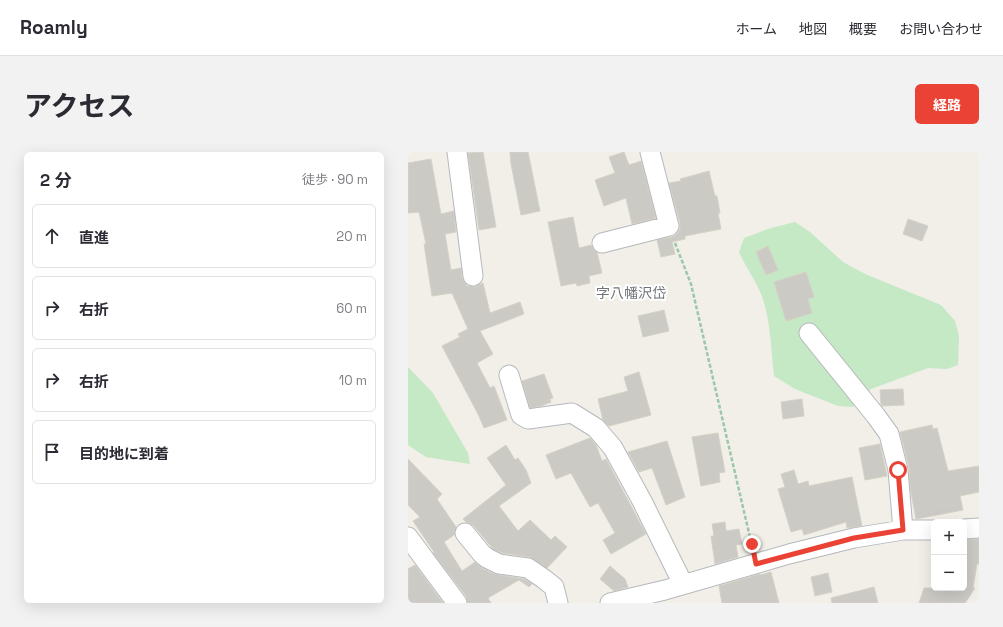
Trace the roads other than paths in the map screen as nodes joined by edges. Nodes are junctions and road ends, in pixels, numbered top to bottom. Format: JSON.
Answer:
{"nodes":[{"id":1,"x":456,"y":152,"type":"edge"},
{"id":2,"x":650,"y":152,"type":"edge"},
{"id":3,"x":602,"y":243,"type":"dead end"},
{"id":4,"x":473,"y":276,"type":"dead end"},
{"id":5,"x":809,"y":333,"type":"dead end"},
{"id":6,"x":509,"y":374,"type":"dead end"},
{"id":7,"x":979,"y":528,"type":"edge"},
{"id":8,"x":967,"y":529,"type":"edge"},
{"id":9,"x":903,"y":530,"type":"junction"},
{"id":10,"x":931,"y":530,"type":"edge"},
{"id":11,"x":465,"y":533,"type":"dead end"},
{"id":12,"x":408,"y":537,"type":"edge"},
{"id":13,"x":683,"y":584,"type":"junction"},
{"id":14,"x":457,"y":603,"type":"edge"},
{"id":15,"x":558,"y":603,"type":"edge"},
{"id":16,"x":610,"y":603,"type":"edge"}],
"edges":[{"from":1,"to":4,"type":"street"},
{"from":2,"to":3,"type":"street"},
{"from":5,"to":9,"type":"street"},
{"from":6,"to":13,"type":"street"},
{"from":7,"to":8,"type":"street"},
{"from":9,"to":10,"type":"street"},
{"from":9,"to":13,"type":"street"},
{"from":11,"to":15,"type":"street"},
{"from":12,"to":14,"type":"street"},
{"from":13,"to":16,"type":"street"}]}
